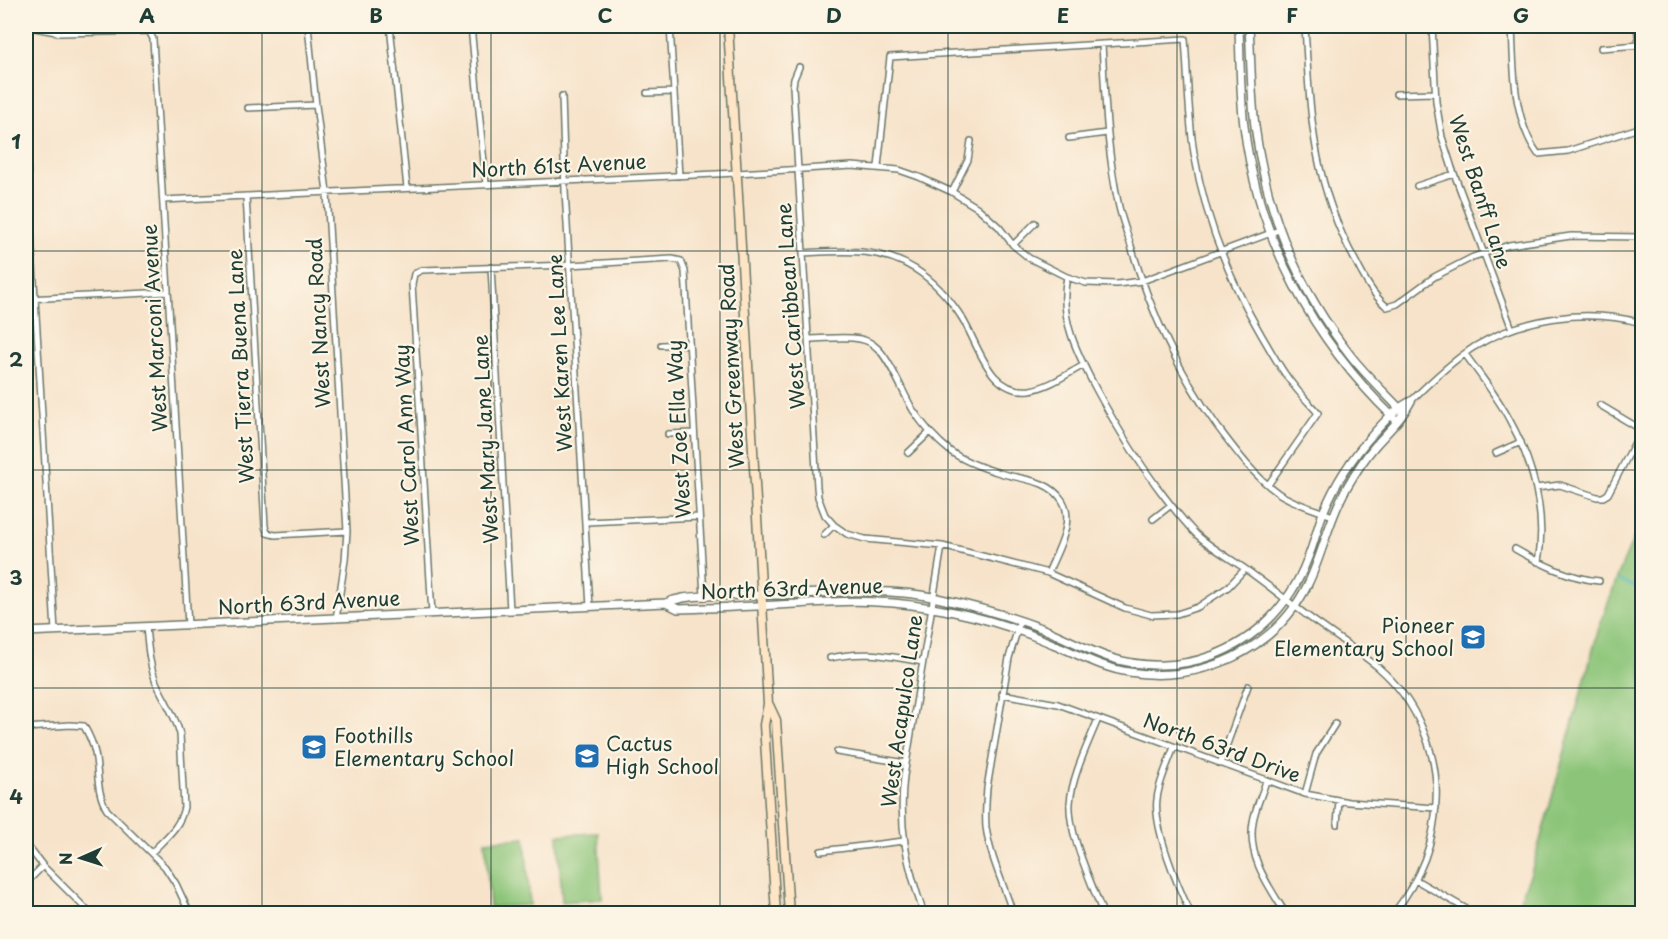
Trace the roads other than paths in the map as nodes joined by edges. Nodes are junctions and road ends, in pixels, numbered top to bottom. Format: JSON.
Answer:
{"nodes":[{"id":1,"x":30,"y":26,"type":"edge"},
{"id":2,"x":308,"y":26,"type":"edge"},
{"id":3,"x":390,"y":26,"type":"edge"},
{"id":4,"x":471,"y":26,"type":"edge"},
{"id":5,"x":670,"y":26,"type":"edge"},
{"id":6,"x":728,"y":26,"type":"edge"},
{"id":7,"x":1239,"y":26,"type":"edge"},
{"id":8,"x":1249,"y":26,"type":"edge"},
{"id":9,"x":1305,"y":26,"type":"edge"},
{"id":10,"x":1432,"y":26,"type":"edge"},
{"id":11,"x":1512,"y":26,"type":"edge"},
{"id":12,"x":1637,"y":26,"type":"edge"},
{"id":13,"x":1102,"y":44,"type":"junction"},
{"id":14,"x":26,"y":45,"type":"edge"},
{"id":15,"x":1639,"y":45,"type":"junction"},
{"id":16,"x":1601,"y":48,"type":"dead end"},
{"id":17,"x":799,"y":67,"type":"dead end"},
{"id":18,"x":1642,"y":71,"type":"edge"},
{"id":19,"x":673,"y":92,"type":"junction"},
{"id":20,"x":647,"y":93,"type":"dead end"},
{"id":21,"x":1435,"y":93,"type":"junction"},
{"id":22,"x":1396,"y":94,"type":"dead end"},
{"id":23,"x":562,"y":96,"type":"dead end"},
{"id":24,"x":315,"y":105,"type":"junction"},
{"id":25,"x":248,"y":108,"type":"dead end"},
{"id":26,"x":1642,"y":127,"type":"edge"},
{"id":27,"x":1107,"y":133,"type":"junction"},
{"id":28,"x":1069,"y":138,"type":"dead end"},
{"id":29,"x":971,"y":141,"type":"dead end"},
{"id":30,"x":26,"y":148,"type":"edge"},
{"id":31,"x":878,"y":167,"type":"junction"},
{"id":32,"x":798,"y":170,"type":"junction"},
{"id":33,"x":737,"y":173,"type":"junction"},
{"id":34,"x":1454,"y":174,"type":"junction"},
{"id":35,"x":679,"y":176,"type":"junction"},
{"id":36,"x":565,"y":181,"type":"junction"},
{"id":37,"x":486,"y":184,"type":"junction"},
{"id":38,"x":1417,"y":186,"type":"dead end"},
{"id":39,"x":407,"y":188,"type":"junction"},
{"id":40,"x":327,"y":192,"type":"junction"},
{"id":41,"x":952,"y":192,"type":"junction"},
{"id":42,"x":246,"y":196,"type":"junction"},
{"id":43,"x":163,"y":200,"type":"junction"},
{"id":44,"x":1035,"y":223,"type":"dead end"},
{"id":45,"x":1279,"y":230,"type":"junction"},
{"id":46,"x":1270,"y":233,"type":"junction"},
{"id":47,"x":1642,"y":237,"type":"edge"},
{"id":48,"x":1013,"y":244,"type":"junction"},
{"id":49,"x":1220,"y":252,"type":"junction"},
{"id":50,"x":803,"y":253,"type":"junction"},
{"id":51,"x":1483,"y":253,"type":"junction"},
{"id":52,"x":570,"y":265,"type":"junction"},
{"id":53,"x":491,"y":267,"type":"junction"},
{"id":54,"x":1066,"y":277,"type":"junction"},
{"id":55,"x":1142,"y":281,"type":"junction"},
{"id":56,"x":168,"y":292,"type":"junction"},
{"id":57,"x":26,"y":298,"type":"edge"},
{"id":58,"x":35,"y":298,"type":"junction"},
{"id":59,"x":1642,"y":323,"type":"edge"},
{"id":60,"x":1512,"y":329,"type":"junction"},
{"id":61,"x":809,"y":339,"type":"junction"},
{"id":62,"x":689,"y":344,"type":"junction"},
{"id":63,"x":661,"y":345,"type":"dead end"},
{"id":64,"x":1465,"y":354,"type":"junction"},
{"id":65,"x":1084,"y":365,"type":"junction"},
{"id":66,"x":1411,"y":401,"type":"junction"},
{"id":67,"x":1600,"y":405,"type":"dead end"},
{"id":68,"x":1398,"y":407,"type":"junction"},
{"id":69,"x":1405,"y":414,"type":"junction"},
{"id":70,"x":1391,"y":416,"type":"junction"},
{"id":71,"x":1397,"y":422,"type":"junction"},
{"id":72,"x":1642,"y":430,"type":"edge"},
{"id":73,"x":930,"y":432,"type":"junction"},
{"id":74,"x":694,"y":433,"type":"junction"},
{"id":75,"x":668,"y":434,"type":"dead end"},
{"id":76,"x":1521,"y":442,"type":"junction"},
{"id":77,"x":908,"y":453,"type":"dead end"},
{"id":78,"x":1496,"y":453,"type":"dead end"},
{"id":79,"x":1268,"y":485,"type":"junction"},
{"id":80,"x":1536,"y":488,"type":"junction"},
{"id":81,"x":1171,"y":505,"type":"junction"},
{"id":82,"x":1324,"y":512,"type":"junction"},
{"id":83,"x":1333,"y":516,"type":"junction"},
{"id":84,"x":699,"y":517,"type":"junction"},
{"id":85,"x":1153,"y":519,"type":"dead end"},
{"id":86,"x":586,"y":522,"type":"junction"},
{"id":87,"x":834,"y":525,"type":"junction"},
{"id":88,"x":347,"y":531,"type":"junction"},
{"id":89,"x":824,"y":536,"type":"dead end"},
{"id":90,"x":942,"y":546,"type":"junction"},
{"id":91,"x":1515,"y":549,"type":"dead end"},
{"id":92,"x":1538,"y":562,"type":"junction"},
{"id":93,"x":1304,"y":568,"type":"junction"},
{"id":94,"x":1245,"y":569,"type":"junction"},
{"id":95,"x":1313,"y":572,"type":"junction"},
{"id":96,"x":1048,"y":573,"type":"junction"},
{"id":97,"x":1599,"y":581,"type":"dead end"},
{"id":98,"x":762,"y":594,"type":"junction"},
{"id":99,"x":704,"y":596,"type":"junction"},
{"id":100,"x":934,"y":598,"type":"junction"},
{"id":101,"x":1287,"y":599,"type":"junction"},
{"id":102,"x":666,"y":603,"type":"junction"},
{"id":103,"x":763,"y":605,"type":"junction"},
{"id":104,"x":1294,"y":606,"type":"junction"},
{"id":105,"x":590,"y":607,"type":"junction"},
{"id":106,"x":932,"y":608,"type":"junction"},
{"id":107,"x":510,"y":610,"type":"junction"},
{"id":108,"x":432,"y":614,"type":"junction"},
{"id":109,"x":336,"y":619,"type":"junction"},
{"id":110,"x":1020,"y":621,"type":"junction"},
{"id":111,"x":188,"y":625,"type":"junction"},
{"id":112,"x":146,"y":627,"type":"junction"},
{"id":113,"x":1017,"y":630,"type":"junction"},
{"id":114,"x":55,"y":631,"type":"junction"},
{"id":115,"x":26,"y":632,"type":"edge"},
{"id":116,"x":830,"y":658,"type":"dead end"},
{"id":117,"x":922,"y":662,"type":"junction"},
{"id":118,"x":1248,"y":686,"type":"dead end"},
{"id":119,"x":1002,"y":694,"type":"junction"},
{"id":120,"x":768,"y":704,"type":"junction"},
{"id":121,"x":1098,"y":719,"type":"junction"},
{"id":122,"x":1335,"y":724,"type":"dead end"},
{"id":123,"x":26,"y":728,"type":"edge"},
{"id":124,"x":1174,"y":747,"type":"junction"},
{"id":125,"x":837,"y":752,"type":"dead end"},
{"id":126,"x":906,"y":763,"type":"junction"},
{"id":127,"x":1220,"y":764,"type":"junction"},
{"id":128,"x":1266,"y":781,"type":"junction"},
{"id":129,"x":1305,"y":794,"type":"junction"},
{"id":130,"x":1340,"y":801,"type":"junction"},
{"id":131,"x":1436,"y":808,"type":"junction"},
{"id":132,"x":1337,"y":824,"type":"dead end"},
{"id":133,"x":904,"y":840,"type":"junction"},
{"id":134,"x":26,"y":844,"type":"edge"},
{"id":135,"x":821,"y":851,"type":"dead end"},
{"id":136,"x":151,"y":853,"type":"junction"},
{"id":137,"x":43,"y":866,"type":"junction"},
{"id":138,"x":774,"y":868,"type":"junction"},
{"id":139,"x":786,"y":872,"type":"junction"},
{"id":140,"x":1416,"y":880,"type":"junction"},
{"id":141,"x":26,"y":883,"type":"edge"},
{"id":142,"x":91,"y":914,"type":"edge"},
{"id":143,"x":190,"y":914,"type":"edge"},
{"id":144,"x":776,"y":914,"type":"edge"},
{"id":145,"x":789,"y":914,"type":"edge"},
{"id":146,"x":924,"y":914,"type":"edge"},
{"id":147,"x":1013,"y":914,"type":"edge"},
{"id":148,"x":1103,"y":914,"type":"edge"},
{"id":149,"x":1191,"y":914,"type":"edge"},
{"id":150,"x":1286,"y":914,"type":"edge"},
{"id":151,"x":1393,"y":914,"type":"edge"},
{"id":152,"x":1475,"y":914,"type":"edge"}],
"edges":[{"from":1,"to":14,"type":"street"},
{"from":1,"to":43,"type":"street","name":"West Marconi Avenue"},
{"from":2,"to":24,"type":"street","name":"West Nancy Road"},
{"from":3,"to":39,"type":"street"},
{"from":4,"to":37,"type":"street"},
{"from":5,"to":19,"type":"street"},
{"from":6,"to":33,"type":"main road","name":"West Greenway Road"},
{"from":7,"to":46,"type":"street"},
{"from":8,"to":45,"type":"street"},
{"from":9,"to":51,"type":"street"},
{"from":10,"to":21,"type":"street","name":"West Banff Lane"},
{"from":11,"to":26,"type":"street"},
{"from":12,"to":15,"type":"street"},
{"from":13,"to":27,"type":"street"},
{"from":13,"to":31,"type":"street"},
{"from":13,"to":49,"type":"street"},
{"from":15,"to":16,"type":"street"},
{"from":15,"to":18,"type":"street"},
{"from":17,"to":32,"type":"street","name":"West Caribbean Lane"},
{"from":19,"to":20,"type":"street"},
{"from":19,"to":35,"type":"street"},
{"from":21,"to":22,"type":"street"},
{"from":21,"to":34,"type":"street","name":"West Banff Lane"},
{"from":23,"to":36,"type":"street","name":"West Karen Lee Lane"},
{"from":24,"to":25,"type":"street"},
{"from":24,"to":40,"type":"street","name":"West Nancy Road"},
{"from":27,"to":28,"type":"street"},
{"from":27,"to":55,"type":"street"},
{"from":29,"to":41,"type":"street"},
{"from":30,"to":58,"type":"street"},
{"from":31,"to":32,"type":"street","name":"North 61st Avenue"},
{"from":31,"to":41,"type":"street","name":"North 61st Avenue"},
{"from":32,"to":33,"type":"street","name":"North 61st Avenue"},
{"from":32,"to":50,"type":"street","name":"West Caribbean Lane"},
{"from":33,"to":35,"type":"street","name":"North 61st Avenue"},
{"from":33,"to":98,"type":"main road","name":"West Greenway Road"},
{"from":34,"to":38,"type":"street"},
{"from":34,"to":51,"type":"street","name":"West Banff Lane"},
{"from":35,"to":36,"type":"street","name":"North 61st Avenue"},
{"from":36,"to":37,"type":"street","name":"North 61st Avenue"},
{"from":36,"to":52,"type":"street","name":"West Karen Lee Lane"},
{"from":37,"to":39,"type":"street","name":"North 61st Avenue"},
{"from":39,"to":40,"type":"street","name":"North 61st Avenue"},
{"from":40,"to":42,"type":"street","name":"North 61st Avenue"},
{"from":40,"to":88,"type":"street","name":"West Nancy Road"},
{"from":41,"to":48,"type":"street","name":"North 61st Avenue"},
{"from":42,"to":43,"type":"street","name":"North 61st Avenue"},
{"from":42,"to":88,"type":"street","name":"West Tierra Buena Lane"},
{"from":43,"to":56,"type":"street","name":"West Marconi Avenue"},
{"from":44,"to":48,"type":"street"},
{"from":45,"to":46,"type":"street","name":"North 61st Avenue"},
{"from":45,"to":68,"type":"street"},
{"from":46,"to":49,"type":"street","name":"North 61st Avenue"},
{"from":46,"to":70,"type":"street"},
{"from":47,"to":51,"type":"street"},
{"from":48,"to":54,"type":"street","name":"North 61st Avenue"},
{"from":49,"to":55,"type":"street","name":"North 61st Avenue"},
{"from":49,"to":79,"type":"street"},
{"from":50,"to":61,"type":"street","name":"West Caribbean Lane"},
{"from":50,"to":65,"type":"street"},
{"from":51,"to":60,"type":"street","name":"West Banff Lane"},
{"from":52,"to":53,"type":"street"},
{"from":52,"to":62,"type":"street","name":"West Zoe Ella Way"},
{"from":52,"to":86,"type":"street","name":"West Karen Lee Lane"},
{"from":53,"to":107,"type":"street","name":"West Mary Jane Lane"},
{"from":53,"to":108,"type":"street","name":"West Carol Ann Way"},
{"from":54,"to":55,"type":"street","name":"North 61st Avenue"},
{"from":54,"to":65,"type":"street"},
{"from":55,"to":79,"type":"street"},
{"from":56,"to":58,"type":"street"},
{"from":56,"to":111,"type":"street","name":"West Marconi Avenue"},
{"from":57,"to":58,"type":"street"},
{"from":58,"to":114,"type":"street"},
{"from":59,"to":60,"type":"street","name":"North 63rd Avenue"},
{"from":60,"to":64,"type":"street","name":"North 63rd Avenue"},
{"from":61,"to":73,"type":"street"},
{"from":61,"to":87,"type":"street","name":"West Caribbean Lane"},
{"from":62,"to":63,"type":"street"},
{"from":62,"to":74,"type":"street","name":"West Zoe Ella Way"},
{"from":64,"to":66,"type":"street","name":"North 63rd Avenue"},
{"from":64,"to":76,"type":"street"},
{"from":65,"to":81,"type":"street"},
{"from":66,"to":68,"type":"street","name":"North 63rd Avenue"},
{"from":66,"to":69,"type":"street","name":"North 63rd Avenue"},
{"from":67,"to":72,"type":"street"},
{"from":68,"to":69,"type":"street"},
{"from":68,"to":70,"type":"street","name":"North 63rd Avenue"},
{"from":69,"to":71,"type":"street","name":"North 63rd Avenue"},
{"from":70,"to":71,"type":"street"},
{"from":70,"to":82,"type":"street","name":"North 63rd Avenue"},
{"from":71,"to":83,"type":"street","name":"North 63rd Avenue"},
{"from":72,"to":80,"type":"street"},
{"from":73,"to":77,"type":"street"},
{"from":73,"to":96,"type":"street"},
{"from":74,"to":75,"type":"street"},
{"from":74,"to":84,"type":"street","name":"West Zoe Ella Way"},
{"from":76,"to":78,"type":"street"},
{"from":76,"to":80,"type":"street"},
{"from":79,"to":82,"type":"street"},
{"from":80,"to":92,"type":"street"},
{"from":81,"to":85,"type":"street"},
{"from":81,"to":94,"type":"street"},
{"from":82,"to":83,"type":"street"},
{"from":82,"to":93,"type":"street","name":"North 63rd Avenue"},
{"from":83,"to":95,"type":"street","name":"North 63rd Avenue"},
{"from":84,"to":86,"type":"street"},
{"from":84,"to":99,"type":"street","name":"West Zoe Ella Way"},
{"from":86,"to":105,"type":"street","name":"West Karen Lee Lane"},
{"from":87,"to":89,"type":"street"},
{"from":87,"to":90,"type":"street"},
{"from":88,"to":109,"type":"street","name":"West Nancy Road"},
{"from":90,"to":96,"type":"street"},
{"from":90,"to":100,"type":"street","name":"West Acapulco Lane"},
{"from":91,"to":92,"type":"street"},
{"from":92,"to":97,"type":"street"},
{"from":93,"to":95,"type":"street"},
{"from":93,"to":101,"type":"street","name":"North 63rd Avenue"},
{"from":94,"to":96,"type":"street"},
{"from":94,"to":101,"type":"street"},
{"from":95,"to":104,"type":"street","name":"North 63rd Avenue"},
{"from":98,"to":99,"type":"street","name":"North 63rd Avenue"},
{"from":98,"to":100,"type":"street","name":"North 63rd Avenue"},
{"from":98,"to":103,"type":"main road","name":"West Greenway Road"},
{"from":99,"to":102,"type":"street","name":"North 63rd Avenue"},
{"from":100,"to":106,"type":"street","name":"West Acapulco Lane"},
{"from":100,"to":110,"type":"street","name":"North 63rd Avenue"},
{"from":101,"to":104,"type":"street"},
{"from":101,"to":110,"type":"street","name":"North 63rd Avenue"},
{"from":102,"to":103,"type":"street","name":"North 63rd Avenue"},
{"from":102,"to":105,"type":"street","name":"North 63rd Avenue"},
{"from":103,"to":106,"type":"street","name":"North 63rd Avenue"},
{"from":103,"to":120,"type":"main road","name":"West Greenway Road"},
{"from":104,"to":113,"type":"street","name":"North 63rd Avenue"},
{"from":104,"to":131,"type":"street"},
{"from":105,"to":107,"type":"street","name":"North 63rd Avenue"},
{"from":106,"to":113,"type":"street","name":"North 63rd Avenue"},
{"from":106,"to":117,"type":"street","name":"West Acapulco Lane"},
{"from":107,"to":108,"type":"street","name":"North 63rd Avenue"},
{"from":108,"to":109,"type":"street","name":"North 63rd Avenue"},
{"from":109,"to":111,"type":"street","name":"North 63rd Avenue"},
{"from":110,"to":113,"type":"street"},
{"from":111,"to":112,"type":"street","name":"North 63rd Avenue"},
{"from":112,"to":114,"type":"street","name":"North 63rd Avenue"},
{"from":112,"to":136,"type":"street"},
{"from":113,"to":119,"type":"street"},
{"from":114,"to":115,"type":"street","name":"North 63rd Avenue"},
{"from":116,"to":117,"type":"street"},
{"from":117,"to":126,"type":"street","name":"West Acapulco Lane"},
{"from":118,"to":127,"type":"street"},
{"from":119,"to":121,"type":"street","name":"North 63rd Drive"},
{"from":119,"to":147,"type":"street"},
{"from":120,"to":138,"type":"main road","name":"West Greenway Road"},
{"from":120,"to":139,"type":"main road","name":"West Greenway Road"},
{"from":121,"to":124,"type":"street","name":"North 63rd Drive"},
{"from":121,"to":148,"type":"street"},
{"from":122,"to":129,"type":"street"},
{"from":123,"to":136,"type":"street"},
{"from":124,"to":127,"type":"street","name":"North 63rd Drive"},
{"from":124,"to":149,"type":"street"},
{"from":125,"to":126,"type":"street"},
{"from":126,"to":133,"type":"street","name":"West Acapulco Lane"},
{"from":127,"to":128,"type":"street","name":"North 63rd Drive"},
{"from":128,"to":129,"type":"street","name":"North 63rd Drive"},
{"from":128,"to":150,"type":"street"},
{"from":129,"to":130,"type":"street","name":"North 63rd Drive"},
{"from":130,"to":131,"type":"street","name":"North 63rd Drive"},
{"from":130,"to":132,"type":"street"},
{"from":131,"to":140,"type":"street"},
{"from":133,"to":135,"type":"street"},
{"from":133,"to":146,"type":"street","name":"West Acapulco Lane"},
{"from":134,"to":137,"type":"street"},
{"from":136,"to":143,"type":"street"},
{"from":137,"to":141,"type":"street"},
{"from":137,"to":142,"type":"street"},
{"from":138,"to":139,"type":"main road"},
{"from":138,"to":144,"type":"main road","name":"West Greenway Road"},
{"from":139,"to":145,"type":"main road","name":"West Greenway Road"},
{"from":140,"to":151,"type":"street"},
{"from":140,"to":152,"type":"street"}]}
